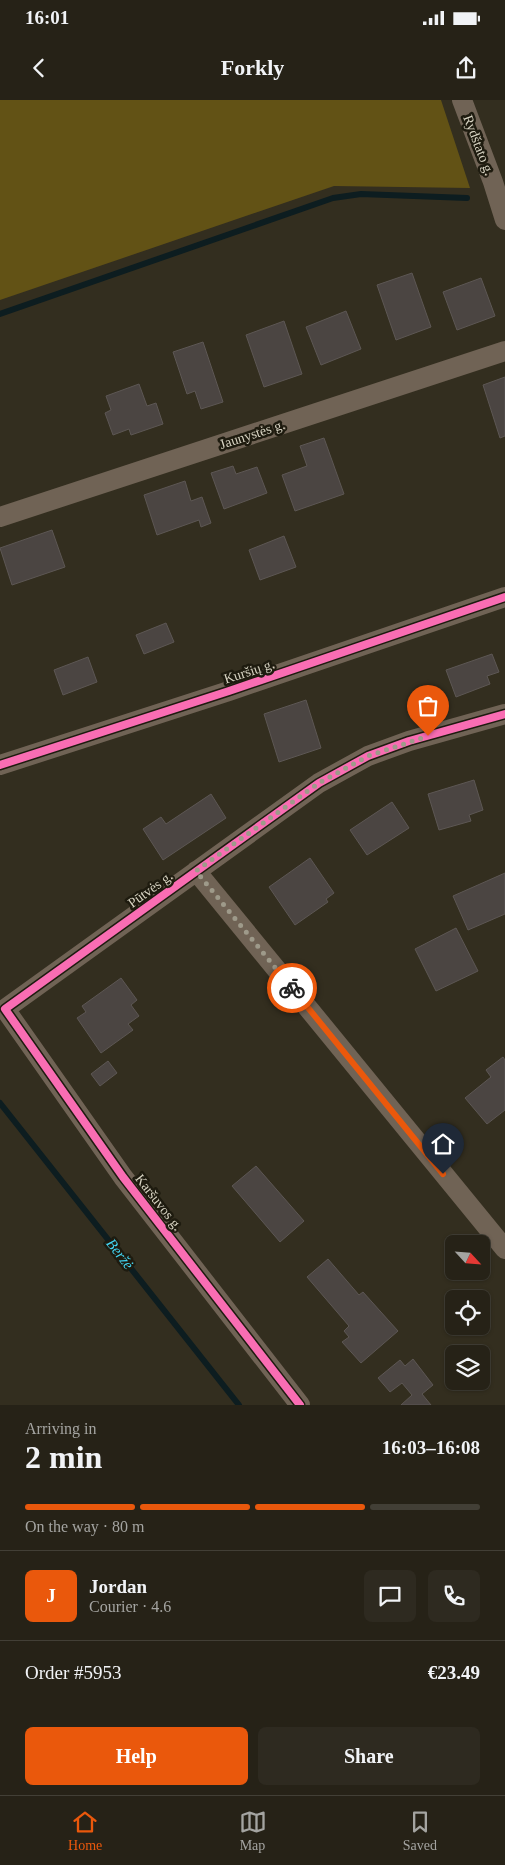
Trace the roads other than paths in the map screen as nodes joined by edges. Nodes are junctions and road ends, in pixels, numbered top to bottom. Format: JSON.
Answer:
{"nodes":[{"id":1,"x":462,"y":100,"type":"edge"},
{"id":2,"x":505,"y":220,"type":"edge"},
{"id":3,"x":505,"y":351,"type":"edge"},
{"id":4,"x":0,"y":518,"type":"edge"},
{"id":5,"x":505,"y":597,"type":"edge"},
{"id":6,"x":505,"y":714,"type":"edge"},
{"id":7,"x":0,"y":765,"type":"edge"},
{"id":8,"x":196,"y":871,"type":"junction"},
{"id":9,"x":5,"y":1009,"type":"joint"},
{"id":10,"x":505,"y":1249,"type":"edge"},
{"id":11,"x":300,"y":1405,"type":"edge"}],
"edges":[{"from":1,"to":2,"type":"street","name":"Rydštato g."},
{"from":3,"to":4,"type":"street","name":"Jaunystės g."},
{"from":5,"to":7,"type":"street","name":"Kuršių g."},
{"from":6,"to":8,"type":"street","name":"Pūtvės g."},
{"from":8,"to":9,"type":"street","name":"Pūtvės g."},
{"from":8,"to":10,"type":"street"},
{"from":9,"to":11,"type":"street","name":"Karšuvos g."}]}
